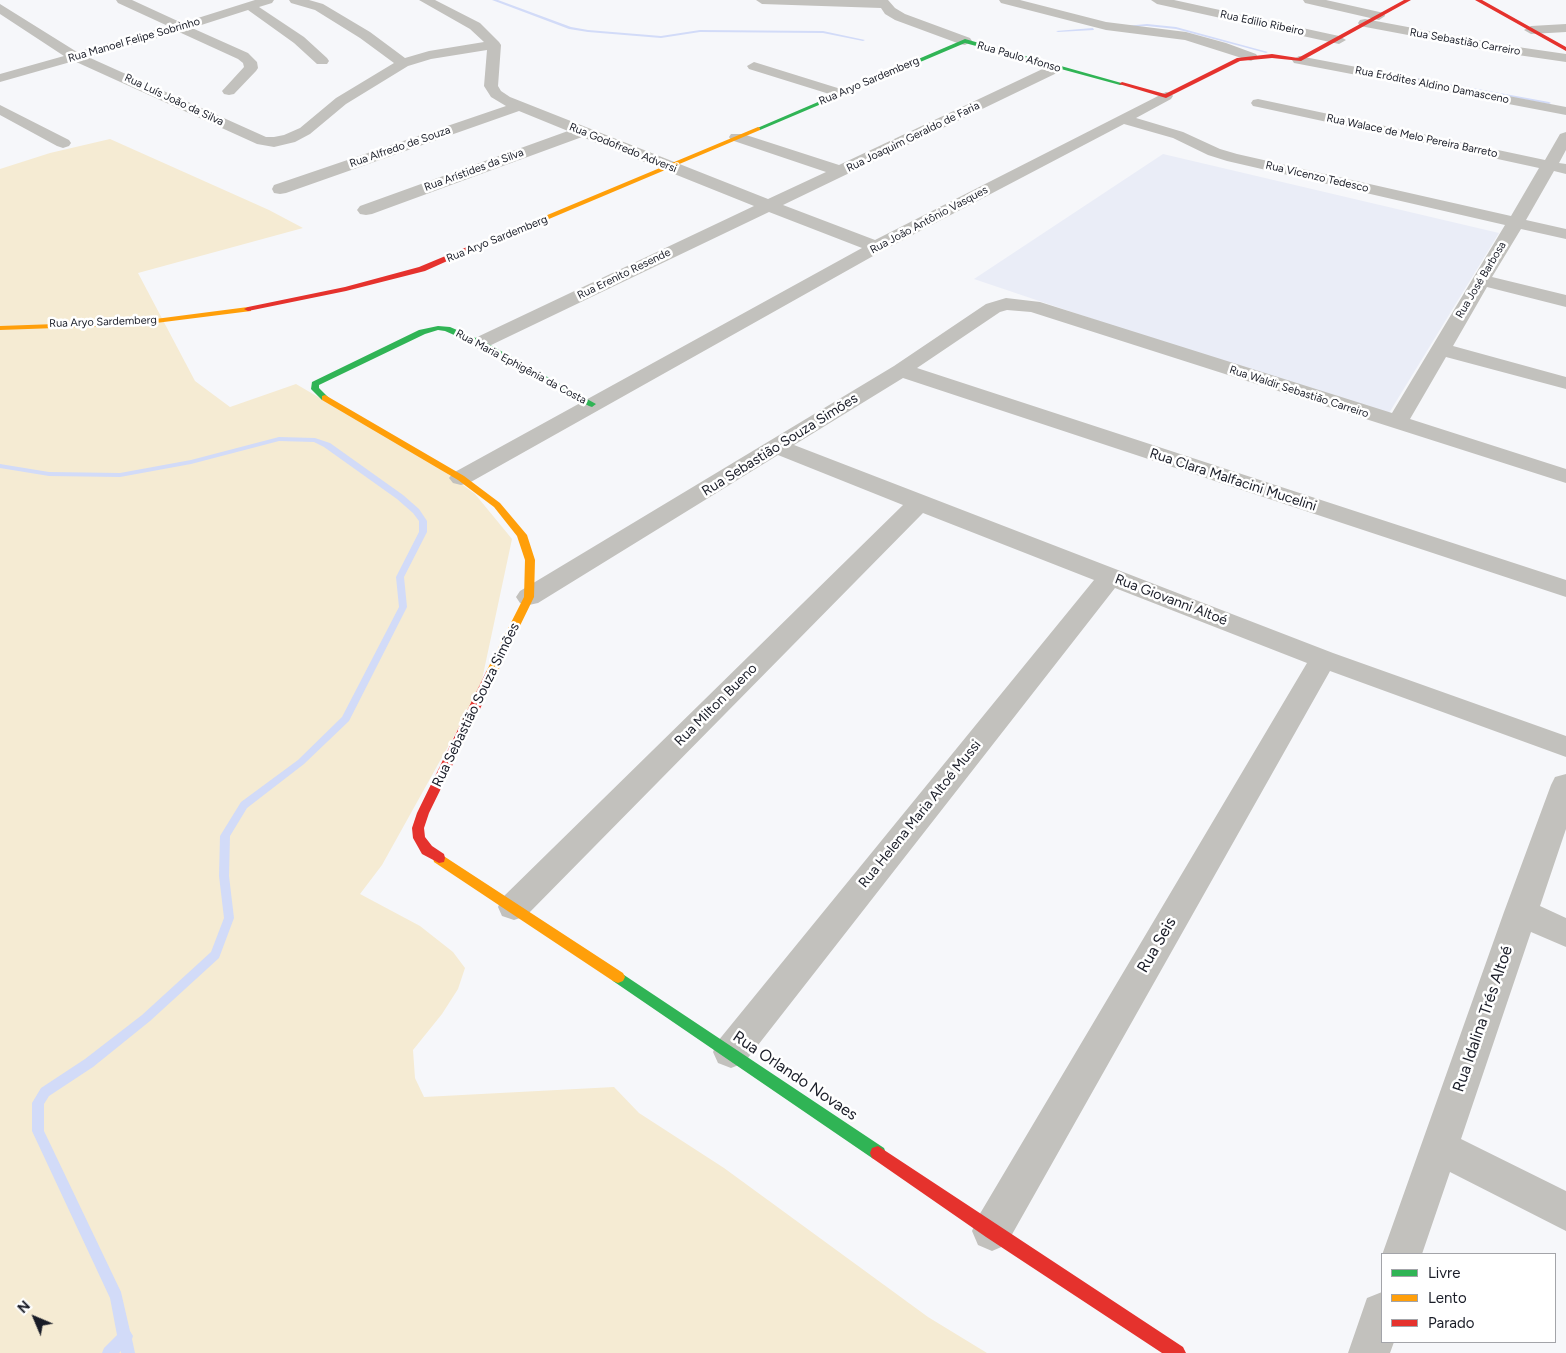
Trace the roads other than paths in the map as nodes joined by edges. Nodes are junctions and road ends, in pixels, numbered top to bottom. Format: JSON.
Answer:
{"nodes":[{"id":1,"x":122,"y":0,"type":"edge"},
{"id":2,"x":268,"y":0,"type":"edge"},
{"id":3,"x":295,"y":0,"type":"edge"},
{"id":4,"x":425,"y":0,"type":"edge"},
{"id":5,"x":762,"y":0,"type":"edge"},
{"id":6,"x":1005,"y":0,"type":"edge"},
{"id":7,"x":1157,"y":0,"type":"edge"},
{"id":8,"x":1308,"y":0,"type":"edge"},
{"id":9,"x":1408,"y":0,"type":"edge"},
{"id":10,"x":1478,"y":0,"type":"edge"},
{"id":11,"x":882,"y":2,"type":"edge"},
{"id":12,"x":250,"y":6,"type":"junction"},
{"id":13,"x":0,"y":8,"type":"edge"},
{"id":14,"x":1379,"y":16,"type":"junction"},
{"id":15,"x":1365,"y":24,"type":"junction"},
{"id":16,"x":181,"y":27,"type":"junction"},
{"id":17,"x":1566,"y":28,"type":"edge"},
{"id":18,"x":1531,"y":30,"type":"junction"},
{"id":19,"x":1339,"y":40,"type":"junction"},
{"id":20,"x":965,"y":41,"type":"junction"},
{"id":21,"x":494,"y":45,"type":"junction"},
{"id":22,"x":1566,"y":49,"type":"edge"},
{"id":23,"x":74,"y":56,"type":"junction"},
{"id":24,"x":1251,"y":57,"type":"junction"},
{"id":25,"x":1566,"y":58,"type":"edge"},
{"id":26,"x":1299,"y":60,"type":"junction"},
{"id":27,"x":322,"y":61,"type":"dead end"},
{"id":28,"x":403,"y":63,"type":"junction"},
{"id":29,"x":754,"y":66,"type":"dead end"},
{"id":30,"x":1056,"y":68,"type":"junction"},
{"id":31,"x":0,"y":78,"type":"edge"},
{"id":32,"x":229,"y":91,"type":"dead end"},
{"id":33,"x":839,"y":93,"type":"junction"},
{"id":34,"x":1166,"y":96,"type":"junction"},
{"id":35,"x":1258,"y":103,"type":"dead end"},
{"id":36,"x":519,"y":106,"type":"junction"},
{"id":37,"x":0,"y":109,"type":"edge"},
{"id":38,"x":1566,"y":111,"type":"edge"},
{"id":39,"x":1124,"y":119,"type":"junction"},
{"id":40,"x":583,"y":131,"type":"junction"},
{"id":41,"x":737,"y":137,"type":"junction"},
{"id":42,"x":1566,"y":137,"type":"edge"},
{"id":43,"x":63,"y":143,"type":"dead end"},
{"id":44,"x":669,"y":167,"type":"junction"},
{"id":45,"x":1558,"y":167,"type":"edge"},
{"id":46,"x":840,"y":172,"type":"junction"},
{"id":47,"x":280,"y":188,"type":"dead end"},
{"id":48,"x":769,"y":205,"type":"junction"},
{"id":49,"x":366,"y":210,"type":"dead end"},
{"id":50,"x":1515,"y":222,"type":"junction"},
{"id":51,"x":1566,"y":234,"type":"edge"},
{"id":52,"x":876,"y":247,"type":"junction"},
{"id":53,"x":1481,"y":280,"type":"junction"},
{"id":54,"x":1566,"y":301,"type":"edge"},
{"id":55,"x":1033,"y":306,"type":"joint"},
{"id":56,"x":0,"y":328,"type":"edge"},
{"id":57,"x":480,"y":343,"type":"junction"},
{"id":58,"x":1441,"y":349,"type":"junction"},
{"id":59,"x":901,"y":370,"type":"junction"},
{"id":60,"x":325,"y":378,"type":"joint"},
{"id":61,"x":1566,"y":383,"type":"edge"},
{"id":62,"x":592,"y":404,"type":"junction"},
{"id":63,"x":1397,"y":423,"type":"junction"},
{"id":64,"x":778,"y":447,"type":"junction"},
{"id":65,"x":1566,"y":476,"type":"edge"},
{"id":66,"x":461,"y":478,"type":"junction"},
{"id":67,"x":919,"y":503,"type":"junction"},
{"id":68,"x":1110,"y":577,"type":"junction"},
{"id":69,"x":1566,"y":590,"type":"edge"},
{"id":70,"x":529,"y":597,"type":"junction"},
{"id":71,"x":1323,"y":659,"type":"junction"},
{"id":72,"x":1566,"y":747,"type":"edge"},
{"id":73,"x":1566,"y":785,"type":"edge"},
{"id":74,"x":423,"y":813,"type":"joint"},
{"id":75,"x":514,"y":907,"type":"junction"},
{"id":76,"x":1520,"y":912,"type":"junction"},
{"id":77,"x":1566,"y":933,"type":"edge"},
{"id":78,"x":731,"y":1052,"type":"junction"},
{"id":79,"x":1439,"y":1147,"type":"junction"},
{"id":80,"x":1566,"y":1212,"type":"edge"},
{"id":81,"x":992,"y":1230,"type":"junction"},
{"id":82,"x":1402,"y":1253,"type":"edge"},
{"id":83,"x":1381,"y":1316,"type":"edge"},
{"id":84,"x":1177,"y":1353,"type":"edge"},
{"id":85,"x":1369,"y":1353,"type":"edge"}],
"edges":[{"from":1,"to":16,"type":"street"},
{"from":2,"to":12,"type":"street","name":"Rua Manoel Felipe Sobrinho"},
{"from":3,"to":28,"type":"street"},
{"from":4,"to":21,"type":"street"},
{"from":5,"to":11,"type":"street"},
{"from":6,"to":24,"type":"street"},
{"from":7,"to":19,"type":"street","name":"Rua Edilio Ribeiro"},
{"from":8,"to":14,"type":"street"},
{"from":9,"to":14,"type":"street"},
{"from":10,"to":18,"type":"street"},
{"from":11,"to":20,"type":"street","name":"Rua Paulo Afonso"},
{"from":12,"to":16,"type":"street","name":"Rua Manoel Felipe Sobrinho"},
{"from":12,"to":27,"type":"street"},
{"from":13,"to":23,"type":"street","name":"Rua Luís João da Silva"},
{"from":14,"to":15,"type":"street"},
{"from":15,"to":19,"type":"street"},
{"from":15,"to":25,"type":"street","name":"Rua Sebastião Carreiro"},
{"from":16,"to":23,"type":"street","name":"Rua Manoel Felipe Sobrinho"},
{"from":16,"to":32,"type":"street"},
{"from":17,"to":18,"type":"street"},
{"from":18,"to":22,"type":"street"},
{"from":19,"to":26,"type":"street"},
{"from":20,"to":30,"type":"street","name":"Rua Paulo Afonso"},
{"from":20,"to":33,"type":"street","name":"Rua Aryo Sardemberg"},
{"from":21,"to":28,"type":"street"},
{"from":21,"to":36,"type":"street","name":"Rua Godofredo Adversi"},
{"from":23,"to":28,"type":"street","name":"Rua Luís João da Silva"},
{"from":23,"to":31,"type":"street","name":"Rua Manoel Felipe Sobrinho"},
{"from":24,"to":26,"type":"street","name":"Rua João Antônio Vasques"},
{"from":24,"to":34,"type":"street","name":"Rua João Antônio Vasques"},
{"from":26,"to":38,"type":"street","name":"Rua Eródites Aldino Damasceno"},
{"from":29,"to":33,"type":"street"},
{"from":30,"to":34,"type":"street","name":"Rua Paulo Afonso"},
{"from":30,"to":46,"type":"street","name":"Rua Joaquim Geraldo de Faria"},
{"from":33,"to":41,"type":"street","name":"Rua Aryo Sardemberg"},
{"from":34,"to":39,"type":"street","name":"Rua João Antônio Vasques"},
{"from":35,"to":45,"type":"street","name":"Rua Walace de Melo Pereira Barreto"},
{"from":36,"to":40,"type":"street","name":"Rua Godofredo Adversi"},
{"from":36,"to":47,"type":"street","name":"Rua Alfredo de Souza"},
{"from":37,"to":43,"type":"street"},
{"from":39,"to":50,"type":"street","name":"Rua Vicenzo Tedesco"},
{"from":39,"to":52,"type":"street","name":"Rua João Antônio Vasques"},
{"from":40,"to":44,"type":"street","name":"Rua Godofredo Adversi"},
{"from":40,"to":49,"type":"street","name":"Rua Arístides da Silva"},
{"from":41,"to":44,"type":"street","name":"Rua Aryo Sardemberg"},
{"from":41,"to":46,"type":"street"},
{"from":42,"to":45,"type":"street","name":"Rua José Barbosa"},
{"from":44,"to":48,"type":"street","name":"Rua Godofredo Adversi"},
{"from":44,"to":56,"type":"street","name":"Rua Aryo Sardemberg"},
{"from":45,"to":50,"type":"street","name":"Rua José Barbosa"},
{"from":46,"to":48,"type":"street","name":"Rua Joaquim Geraldo de Faria"},
{"from":48,"to":52,"type":"street","name":"Rua Godofredo Adversi"},
{"from":48,"to":57,"type":"street","name":"Rua Erenito Resende"},
{"from":50,"to":51,"type":"street","name":"Rua Vicenzo Tedesco"},
{"from":50,"to":53,"type":"street","name":"Rua José Barbosa"},
{"from":52,"to":62,"type":"street","name":"Rua João Antônio Vasques"},
{"from":53,"to":54,"type":"street"},
{"from":53,"to":58,"type":"street","name":"Rua José Barbosa"},
{"from":55,"to":59,"type":"street","name":"Rua Sebastião Souza Simões"},
{"from":55,"to":63,"type":"street","name":"Rua Waldir Sebastião Carreiro"},
{"from":57,"to":60,"type":"street","name":"Rua Maria Ephigênia da Costa"},
{"from":57,"to":62,"type":"street","name":"Rua Maria Ephigênia da Costa"},
{"from":58,"to":61,"type":"street"},
{"from":58,"to":63,"type":"street","name":"Rua José Barbosa"},
{"from":59,"to":64,"type":"street","name":"Rua Sebastião Souza Simões"},
{"from":59,"to":69,"type":"street","name":"Rua Clara Malfacini Mucelini"},
{"from":60,"to":66,"type":"street","name":"Rua Sebastião Souza Simões"},
{"from":62,"to":66,"type":"street","name":"Rua João Antônio Vasques"},
{"from":63,"to":65,"type":"street","name":"Rua Waldir Sebastião Carreiro"},
{"from":64,"to":67,"type":"street","name":"Rua Giovanni Altoé"},
{"from":64,"to":70,"type":"street","name":"Rua Sebastião Souza Simões"},
{"from":66,"to":70,"type":"street","name":"Rua Sebastião Souza Simões"},
{"from":67,"to":68,"type":"street","name":"Rua Giovanni Altoé"},
{"from":67,"to":75,"type":"street","name":"Rua Milton Bueno"},
{"from":68,"to":71,"type":"street","name":"Rua Giovanni Altoé"},
{"from":68,"to":78,"type":"street","name":"Rua Helena Maria Altoé Mussi"},
{"from":70,"to":74,"type":"street","name":"Rua Sebastião Souza Simões"},
{"from":71,"to":72,"type":"street","name":"Rua Giovanni Altoé"},
{"from":71,"to":81,"type":"street","name":"Rua Seis"},
{"from":73,"to":76,"type":"street","name":"Rua Idalina Trés Altoé"},
{"from":74,"to":75,"type":"street","name":"Rua Orlando Novaes"},
{"from":75,"to":78,"type":"street","name":"Rua Orlando Novaes"},
{"from":76,"to":77,"type":"street"},
{"from":76,"to":79,"type":"street","name":"Rua Idalina Trés Altoé"},
{"from":78,"to":81,"type":"street","name":"Rua Orlando Novaes"},
{"from":79,"to":80,"type":"street"},
{"from":79,"to":82,"type":"street","name":"Rua Idalina Trés Altoé"},
{"from":81,"to":84,"type":"street","name":"Rua Orlando Novaes"},
{"from":83,"to":85,"type":"street"}]}
